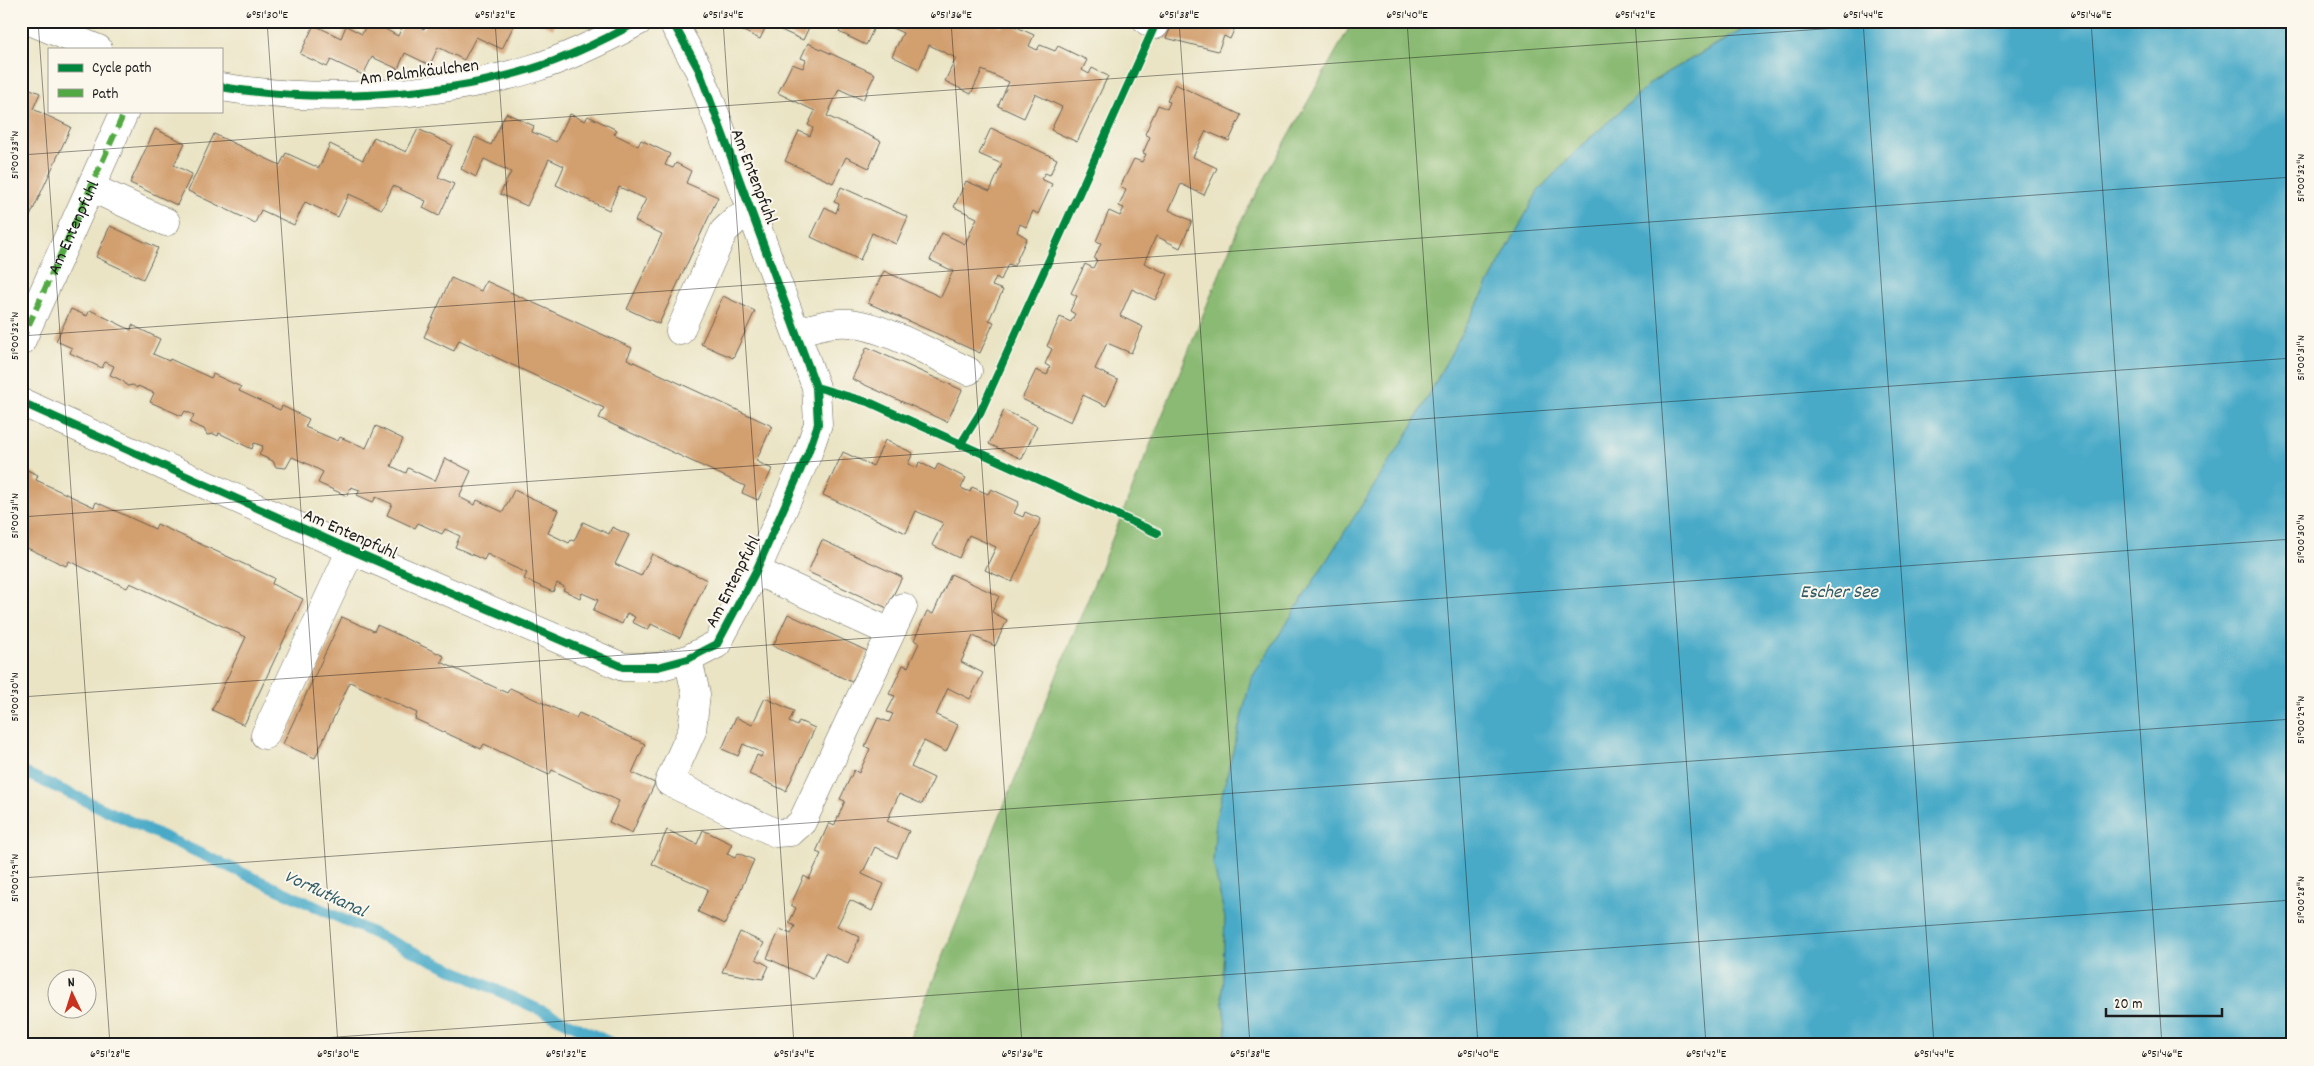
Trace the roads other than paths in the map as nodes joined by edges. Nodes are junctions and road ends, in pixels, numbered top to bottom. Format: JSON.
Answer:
{"nodes":[{"id":1,"x":30,"y":21,"type":"edge"},
{"id":2,"x":639,"y":21,"type":"edge"},
{"id":3,"x":672,"y":21,"type":"edge"},
{"id":4,"x":96,"y":48,"type":"edge"},
{"id":5,"x":222,"y":87,"type":"edge"},
{"id":6,"x":126,"y":112,"type":"edge"},
{"id":7,"x":92,"y":188,"type":"junction"},
{"id":8,"x":753,"y":212,"type":"junction"},
{"id":9,"x":166,"y":222,"type":"dead end"},
{"id":10,"x":680,"y":332,"type":"dead end"},
{"id":11,"x":796,"y":332,"type":"junction"},
{"id":12,"x":21,"y":342,"type":"edge"},
{"id":13,"x":968,"y":371,"type":"dead end"},
{"id":14,"x":21,"y":402,"type":"edge"},
{"id":15,"x":351,"y":550,"type":"junction"},
{"id":16,"x":756,"y":571,"type":"junction"},
{"id":17,"x":903,"y":607,"type":"dead end"},
{"id":18,"x":890,"y":632,"type":"junction"},
{"id":19,"x":688,"y":660,"type":"junction"},
{"id":20,"x":265,"y":735,"type":"dead end"}],
"edges":[{"from":1,"to":4,"type":"street"},
{"from":2,"to":5,"type":"street","name":"Am Palmkäulchen"},
{"from":3,"to":8,"type":"street","name":"Am Entenpfuhl"},
{"from":6,"to":7,"type":"street","name":"Am Entenpfuhl"},
{"from":7,"to":9,"type":"street"},
{"from":7,"to":12,"type":"street","name":"Am Entenpfuhl"},
{"from":8,"to":10,"type":"street"},
{"from":8,"to":11,"type":"street","name":"Am Entenpfuhl"},
{"from":11,"to":13,"type":"street"},
{"from":11,"to":16,"type":"street","name":"Am Entenpfuhl"},
{"from":14,"to":15,"type":"street","name":"Am Entenpfuhl"},
{"from":15,"to":19,"type":"street","name":"Am Entenpfuhl"},
{"from":15,"to":20,"type":"street"},
{"from":16,"to":18,"type":"street"},
{"from":16,"to":19,"type":"street","name":"Am Entenpfuhl"},
{"from":17,"to":18,"type":"street"},
{"from":18,"to":19,"type":"street"}]}
